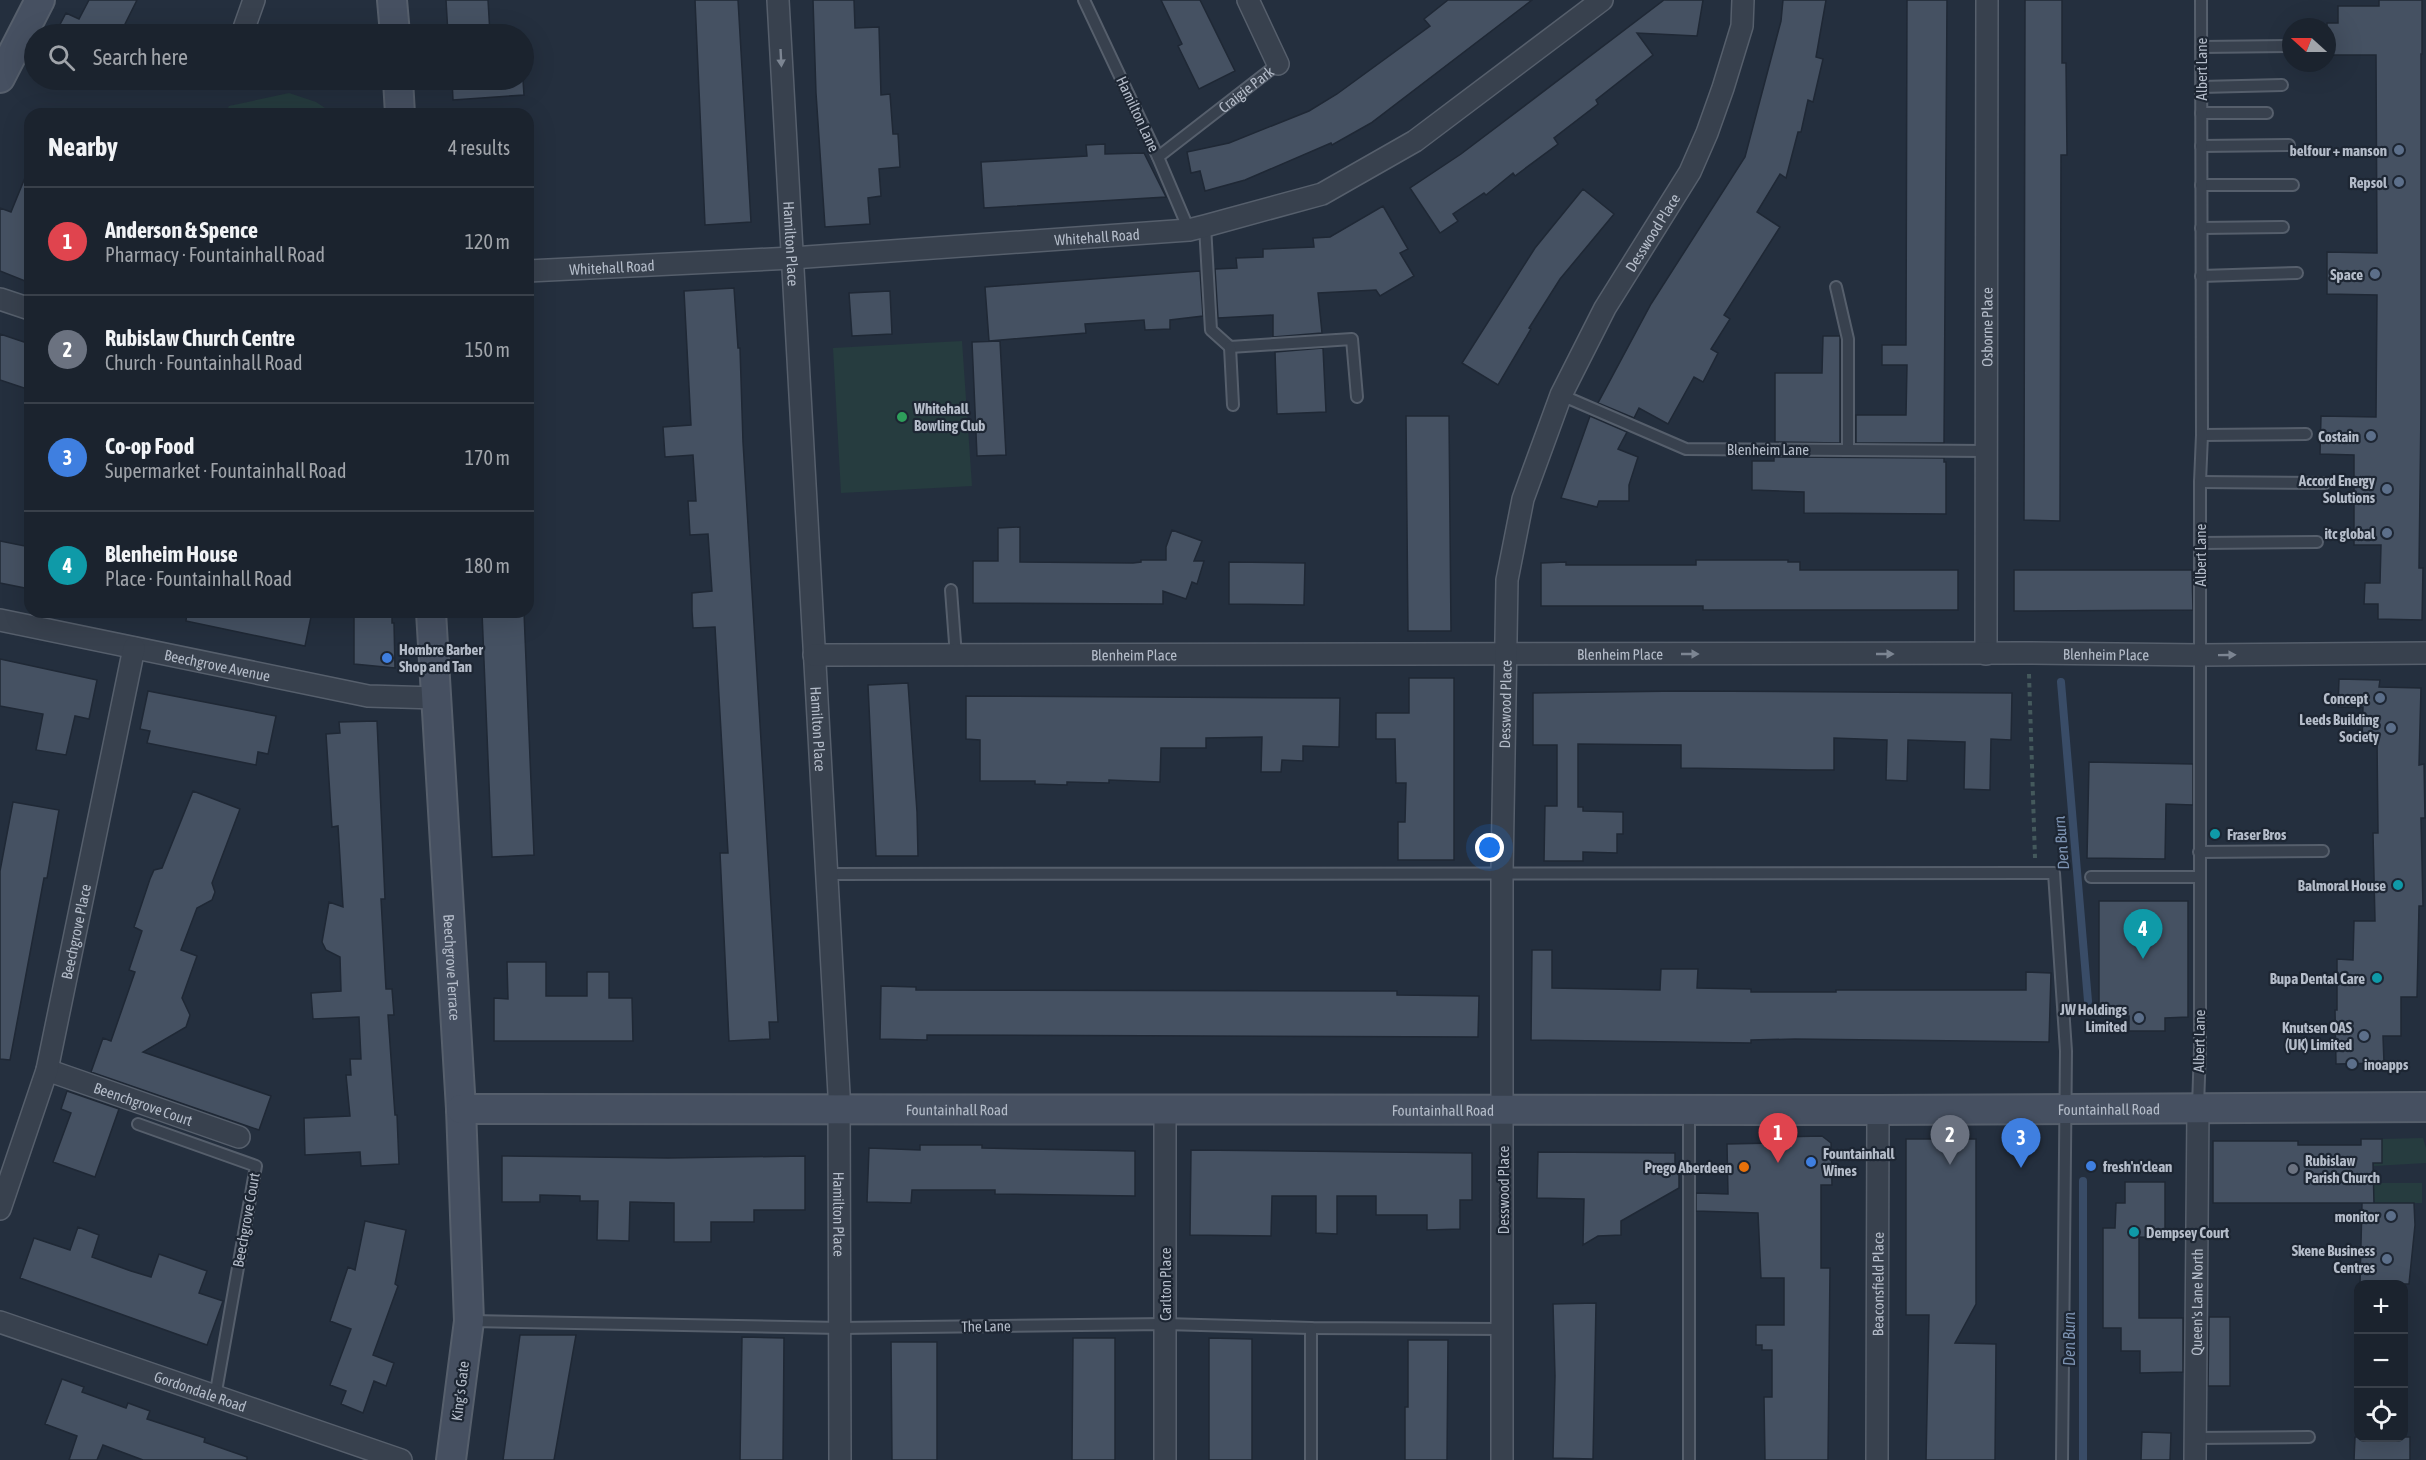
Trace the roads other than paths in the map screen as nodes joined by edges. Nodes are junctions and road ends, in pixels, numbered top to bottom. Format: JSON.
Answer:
{"nodes":[{"id":1,"x":40,"y":0,"type":"edge"},
{"id":2,"x":254,"y":0,"type":"edge"},
{"id":3,"x":392,"y":0,"type":"edge"},
{"id":4,"x":778,"y":0,"type":"edge"},
{"id":5,"x":1084,"y":0,"type":"edge"},
{"id":6,"x":1248,"y":0,"type":"edge"},
{"id":7,"x":1602,"y":0,"type":"edge"},
{"id":8,"x":1743,"y":0,"type":"edge"},
{"id":9,"x":1987,"y":0,"type":"edge"},
{"id":10,"x":2201,"y":0,"type":"edge"},
{"id":11,"x":28,"y":24,"type":"edge"},
{"id":12,"x":246,"y":24,"type":"edge"},
{"id":13,"x":393,"y":24,"type":"edge"},
{"id":14,"x":24,"y":31,"type":"edge"},
{"id":15,"x":2282,"y":46,"type":"edge"},
{"id":16,"x":2201,"y":47,"type":"junction"},
{"id":17,"x":1278,"y":64,"type":"joint"},
{"id":18,"x":0,"y":78,"type":"edge"},
{"id":19,"x":2282,"y":85,"type":"dead end"},
{"id":20,"x":2201,"y":87,"type":"junction"},
{"id":21,"x":399,"y":90,"type":"edge"},
{"id":22,"x":400,"y":108,"type":"edge"},
{"id":23,"x":2201,"y":113,"type":"junction"},
{"id":24,"x":2267,"y":113,"type":"dead end"},
{"id":25,"x":2289,"y":145,"type":"dead end"},
{"id":26,"x":2201,"y":146,"type":"junction"},
{"id":27,"x":1158,"y":157,"type":"junction"},
{"id":28,"x":2201,"y":185,"type":"junction"},
{"id":29,"x":2293,"y":185,"type":"dead end"},
{"id":30,"x":2283,"y":227,"type":"dead end"},
{"id":31,"x":1197,"y":228,"type":"junction"},
{"id":32,"x":2201,"y":228,"type":"junction"},
{"id":33,"x":792,"y":258,"type":"junction"},
{"id":34,"x":534,"y":271,"type":"edge"},
{"id":35,"x":2297,"y":273,"type":"dead end"},
{"id":36,"x":2201,"y":276,"type":"junction"},
{"id":37,"x":1836,"y":287,"type":"dead end"},
{"id":38,"x":0,"y":299,"type":"edge"},
{"id":39,"x":24,"y":307,"type":"edge"},
{"id":40,"x":1230,"y":347,"type":"junction"},
{"id":41,"x":1561,"y":395,"type":"junction"},
{"id":42,"x":1357,"y":397,"type":"dead end"},
{"id":43,"x":1233,"y":405,"type":"dead end"},
{"id":44,"x":2306,"y":434,"type":"dead end"},
{"id":45,"x":2202,"y":435,"type":"junction"},
{"id":46,"x":1848,"y":450,"type":"junction"},
{"id":47,"x":1985,"y":451,"type":"junction"},
{"id":48,"x":2200,"y":482,"type":"junction"},
{"id":49,"x":2325,"y":483,"type":"dead end"},
{"id":50,"x":2317,"y":542,"type":"dead end"},
{"id":51,"x":2200,"y":543,"type":"junction"},
{"id":52,"x":951,"y":590,"type":"dead end"},
{"id":53,"x":432,"y":618,"type":"edge"},
{"id":54,"x":0,"y":621,"type":"edge"},
{"id":55,"x":134,"y":648,"type":"junction"},
{"id":56,"x":2426,"y":653,"type":"edge"},
{"id":57,"x":1506,"y":654,"type":"junction"},
{"id":58,"x":1986,"y":654,"type":"junction"},
{"id":59,"x":814,"y":655,"type":"junction"},
{"id":60,"x":2200,"y":655,"type":"junction"},
{"id":61,"x":956,"y":656,"type":"junction"},
{"id":62,"x":436,"y":698,"type":"junction"},
{"id":63,"x":2323,"y":851,"type":"dead end"},
{"id":64,"x":2199,"y":852,"type":"junction"},
{"id":65,"x":1502,"y":872,"type":"junction"},
{"id":66,"x":828,"y":874,"type":"junction"},
{"id":67,"x":2091,"y":877,"type":"dead end"},
{"id":68,"x":2199,"y":877,"type":"junction"},
{"id":69,"x":46,"y":1070,"type":"junction"},
{"id":70,"x":2426,"y":1107,"type":"edge"},
{"id":71,"x":839,"y":1108,"type":"junction"},
{"id":72,"x":1165,"y":1108,"type":"junction"},
{"id":73,"x":461,"y":1109,"type":"junction"},
{"id":74,"x":1503,"y":1109,"type":"junction"},
{"id":75,"x":1689,"y":1109,"type":"junction"},
{"id":76,"x":2198,"y":1109,"type":"junction"},
{"id":77,"x":1878,"y":1110,"type":"junction"},
{"id":78,"x":2064,"y":1110,"type":"junction"},
{"id":79,"x":138,"y":1124,"type":"dead end"},
{"id":80,"x":239,"y":1137,"type":"dead end"},
{"id":81,"x":4,"y":1186,"type":"edge"},
{"id":82,"x":0,"y":1209,"type":"edge"},
{"id":83,"x":469,"y":1321,"type":"junction"},
{"id":84,"x":0,"y":1322,"type":"edge"},
{"id":85,"x":1165,"y":1324,"type":"junction"},
{"id":86,"x":840,"y":1328,"type":"junction"},
{"id":87,"x":1311,"y":1328,"type":"junction"},
{"id":88,"x":1502,"y":1329,"type":"junction"},
{"id":89,"x":215,"y":1397,"type":"junction"},
{"id":90,"x":2309,"y":1437,"type":"dead end"},
{"id":91,"x":2195,"y":1438,"type":"junction"},
{"id":92,"x":401,"y":1460,"type":"edge"},
{"id":93,"x":451,"y":1460,"type":"edge"},
{"id":94,"x":840,"y":1460,"type":"edge"},
{"id":95,"x":1165,"y":1460,"type":"edge"},
{"id":96,"x":1311,"y":1460,"type":"edge"},
{"id":97,"x":1502,"y":1460,"type":"edge"},
{"id":98,"x":1689,"y":1460,"type":"edge"},
{"id":99,"x":1877,"y":1460,"type":"edge"},
{"id":100,"x":2062,"y":1460,"type":"edge"},
{"id":101,"x":2195,"y":1460,"type":"edge"}],
"edges":[{"from":1,"to":11,"type":"street"},
{"from":2,"to":12,"type":"street"},
{"from":3,"to":13,"type":"street"},
{"from":4,"to":33,"type":"street","name":"Hamilton Place","one_way":true},
{"from":5,"to":27,"type":"lane","name":"Hamilton Lane"},
{"from":6,"to":17,"type":"street","name":"Craigie Park"},
{"from":7,"to":31,"type":"street","name":"Whitehall Road"},
{"from":8,"to":41,"type":"street","name":"Desswood Place"},
{"from":9,"to":47,"type":"street","name":"Osborne Place"},
{"from":10,"to":16,"type":"lane","name":"Albert Lane"},
{"from":14,"to":18,"type":"street"},
{"from":15,"to":16,"type":"lane"},
{"from":16,"to":20,"type":"lane","name":"Albert Lane"},
{"from":17,"to":27,"type":"lane","name":"Craigie Park"},
{"from":19,"to":20,"type":"lane"},
{"from":20,"to":23,"type":"lane","name":"Albert Lane"},
{"from":21,"to":22,"type":"street"},
{"from":23,"to":24,"type":"lane"},
{"from":23,"to":26,"type":"lane","name":"Albert Lane"},
{"from":25,"to":26,"type":"lane"},
{"from":26,"to":28,"type":"lane","name":"Albert Lane"},
{"from":27,"to":31,"type":"lane","name":"Hamilton Lane"},
{"from":28,"to":29,"type":"lane"},
{"from":28,"to":32,"type":"lane","name":"Albert Lane"},
{"from":30,"to":32,"type":"lane"},
{"from":31,"to":33,"type":"street","name":"Whitehall Road"},
{"from":31,"to":40,"type":"lane","name":"Hamilton Lane"},
{"from":32,"to":36,"type":"lane","name":"Albert Lane"},
{"from":33,"to":34,"type":"street","name":"Whitehall Road"},
{"from":33,"to":59,"type":"street","name":"Hamilton Place"},
{"from":35,"to":36,"type":"lane"},
{"from":36,"to":45,"type":"lane","name":"Albert Lane"},
{"from":37,"to":46,"type":"lane"},
{"from":38,"to":39,"type":"street"},
{"from":40,"to":42,"type":"lane"},
{"from":40,"to":43,"type":"lane"},
{"from":41,"to":46,"type":"lane","name":"Blenheim Lane"},
{"from":41,"to":57,"type":"street","name":"Desswood Place"},
{"from":44,"to":45,"type":"lane"},
{"from":45,"to":48,"type":"lane","name":"Albert Lane"},
{"from":46,"to":47,"type":"lane","name":"Blenheim Lane"},
{"from":47,"to":58,"type":"street","name":"Osborne Place"},
{"from":48,"to":49,"type":"lane"},
{"from":48,"to":51,"type":"lane","name":"Albert Lane"},
{"from":50,"to":51,"type":"lane"},
{"from":51,"to":60,"type":"lane","name":"Albert Lane"},
{"from":52,"to":61,"type":"lane"},
{"from":53,"to":62,"type":"street","name":"Beechgrove Terrace"},
{"from":54,"to":55,"type":"street","name":"Beechgrove Avenue"},
{"from":55,"to":62,"type":"street","name":"Beechgrove Avenue"},
{"from":55,"to":69,"type":"street","name":"Beechgrove Place"},
{"from":60,"to":56,"type":"street","name":"Blenheim Place","one_way":true},
{"from":57,"to":58,"type":"street","name":"Blenheim Place","one_way":true},
{"from":57,"to":61,"type":"street","name":"Blenheim Place"},
{"from":57,"to":65,"type":"street","name":"Desswood Place"},
{"from":58,"to":60,"type":"street","name":"Blenheim Place"},
{"from":59,"to":61,"type":"street","name":"Blenheim Place"},
{"from":59,"to":66,"type":"street","name":"Hamilton Place"},
{"from":60,"to":64,"type":"lane","name":"Albert Lane"},
{"from":62,"to":73,"type":"street","name":"Beechgrove Terrace"},
{"from":63,"to":64,"type":"lane"},
{"from":64,"to":68,"type":"lane","name":"Albert Lane"},
{"from":65,"to":66,"type":"lane"},
{"from":65,"to":74,"type":"street","name":"Desswood Place"},
{"from":65,"to":78,"type":"lane"},
{"from":66,"to":71,"type":"street","name":"Hamilton Place"},
{"from":67,"to":68,"type":"lane"},
{"from":68,"to":76,"type":"lane","name":"Albert Lane"},
{"from":69,"to":80,"type":"street","name":"Beenchgrove Court"},
{"from":69,"to":81,"type":"street","name":"Beechgrove Place"},
{"from":70,"to":76,"type":"street","name":"Fountainhall Road"},
{"from":71,"to":72,"type":"street","name":"Fountainhall Road"},
{"from":71,"to":73,"type":"street","name":"Fountainhall Road"},
{"from":71,"to":86,"type":"street","name":"Hamilton Place"},
{"from":72,"to":74,"type":"street","name":"Fountainhall Road"},
{"from":72,"to":85,"type":"street","name":"Carlton Place"},
{"from":73,"to":83,"type":"street","name":"Beechgrove Terrace"},
{"from":74,"to":75,"type":"street","name":"Fountainhall Road"},
{"from":74,"to":88,"type":"street","name":"Desswood Place"},
{"from":75,"to":77,"type":"street","name":"Fountainhall Road"},
{"from":75,"to":98,"type":"lane"},
{"from":76,"to":78,"type":"street","name":"Fountainhall Road"},
{"from":76,"to":91,"type":"street","name":"Queen's Lane North"},
{"from":77,"to":78,"type":"street","name":"Fountainhall Road"},
{"from":77,"to":99,"type":"street","name":"Beaconsfield Place"},
{"from":78,"to":100,"type":"lane"},
{"from":79,"to":89,"type":"lane","name":"Beechgrove Court"},
{"from":81,"to":82,"type":"street","name":"Beechgrove Place"},
{"from":83,"to":86,"type":"lane","name":"The Lane"},
{"from":83,"to":93,"type":"street","name":"King's Gate"},
{"from":84,"to":89,"type":"street","name":"Gordondale Road"},
{"from":85,"to":86,"type":"lane","name":"The Lane"},
{"from":85,"to":87,"type":"lane","name":"The Lane"},
{"from":85,"to":95,"type":"street","name":"Carlton Place"},
{"from":86,"to":94,"type":"street","name":"Hamilton Place"},
{"from":87,"to":88,"type":"lane","name":"The Lane"},
{"from":87,"to":96,"type":"lane"},
{"from":88,"to":97,"type":"street","name":"Desswood Place"},
{"from":89,"to":92,"type":"street","name":"Gordondale Road"},
{"from":90,"to":91,"type":"lane"},
{"from":91,"to":101,"type":"street","name":"Queen's Lane North"}]}
